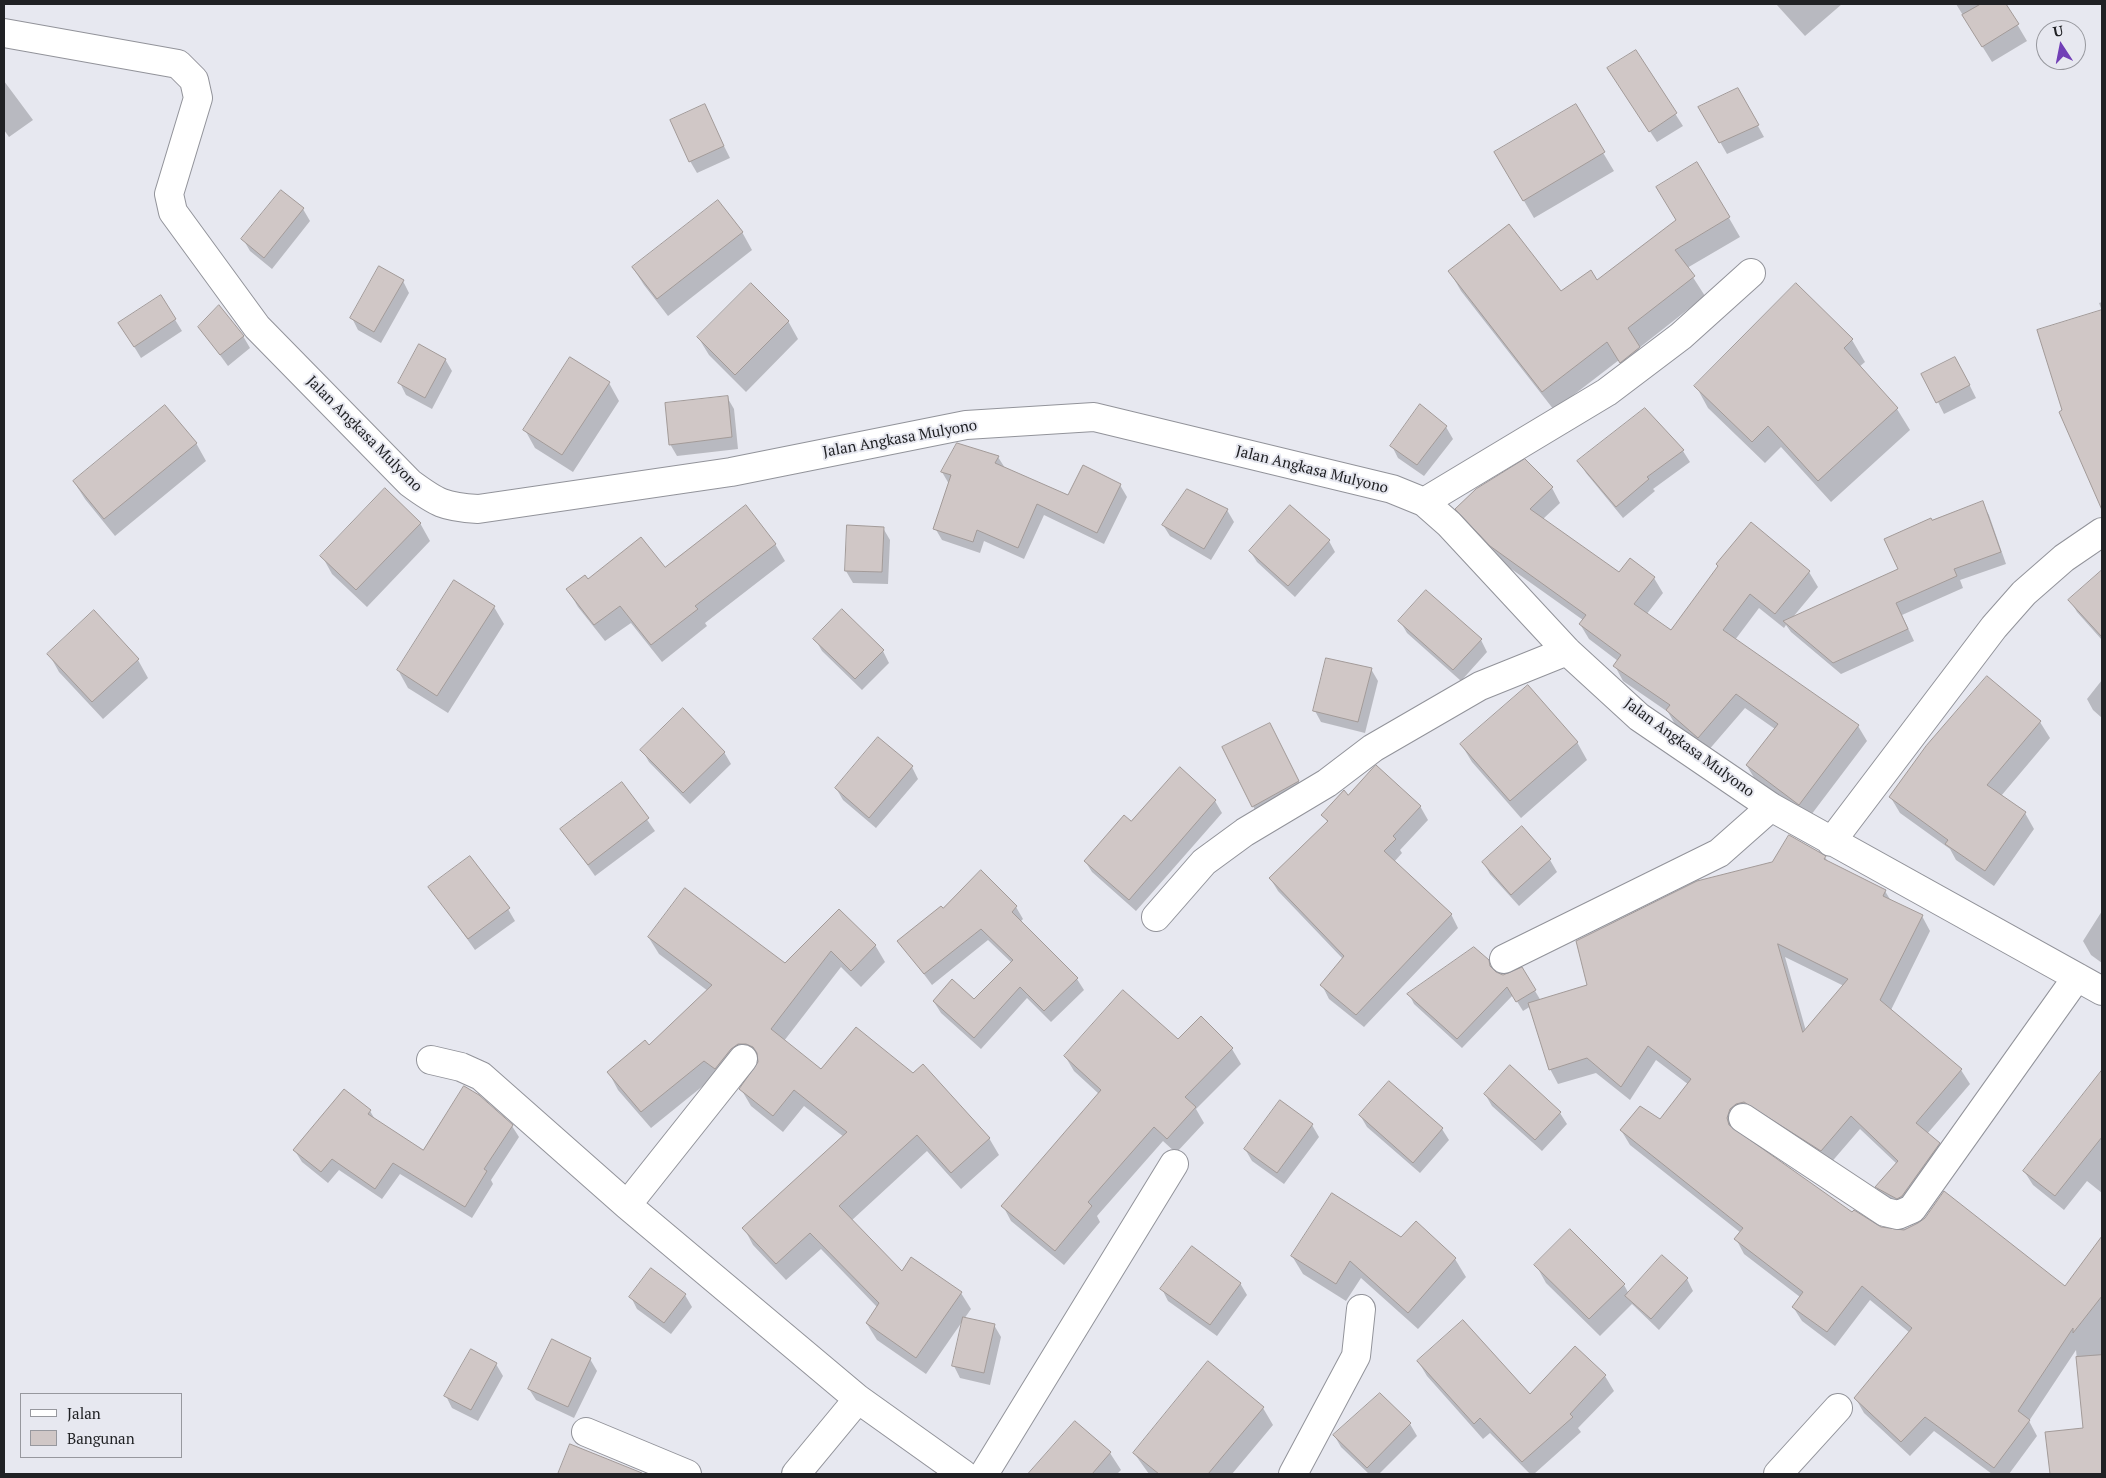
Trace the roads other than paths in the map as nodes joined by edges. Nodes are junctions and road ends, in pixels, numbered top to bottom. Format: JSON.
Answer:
{"nodes":[{"id":1,"x":4,"y":33,"type":"edge"},
{"id":2,"x":1751,"y":273,"type":"dead end"},
{"id":3,"x":1424,"y":502,"type":"junction"},
{"id":4,"x":2102,"y":532,"type":"edge"},
{"id":5,"x":1567,"y":651,"type":"junction"},
{"id":6,"x":1771,"y":807,"type":"junction"},
{"id":7,"x":1831,"y":842,"type":"junction"},
{"id":8,"x":1156,"y":917,"type":"dead end"},
{"id":9,"x":1504,"y":959,"type":"dead end"},
{"id":10,"x":2077,"y":977,"type":"junction"},
{"id":11,"x":2102,"y":991,"type":"edge"},
{"id":12,"x":743,"y":1059,"type":"dead end"},
{"id":13,"x":431,"y":1060,"type":"dead end"},
{"id":14,"x":1743,"y":1118,"type":"dead end"},
{"id":15,"x":1174,"y":1164,"type":"dead end"},
{"id":16,"x":627,"y":1205,"type":"junction"},
{"id":17,"x":1361,"y":1309,"type":"dead end"},
{"id":18,"x":858,"y":1400,"type":"junction"},
{"id":19,"x":1838,"y":1408,"type":"dead end"},
{"id":20,"x":586,"y":1432,"type":"dead end"},
{"id":21,"x":687,"y":1474,"type":"edge"},
{"id":22,"x":796,"y":1474,"type":"edge"},
{"id":23,"x":963,"y":1474,"type":"edge"},
{"id":24,"x":984,"y":1474,"type":"edge"},
{"id":25,"x":1293,"y":1474,"type":"edge"},
{"id":26,"x":1778,"y":1474,"type":"edge"}],
"edges":[{"from":1,"to":3,"type":"street","name":"Jalan Angkasa Mulyono"},
{"from":2,"to":3,"type":"street"},
{"from":3,"to":5,"type":"street","name":"Jalan Angkasa Mulyono"},
{"from":4,"to":7,"type":"street"},
{"from":5,"to":6,"type":"street","name":"Jalan Angkasa Mulyono"},
{"from":5,"to":8,"type":"street"},
{"from":6,"to":7,"type":"street","name":"Jalan Angkasa Mulyono"},
{"from":6,"to":9,"type":"street"},
{"from":7,"to":10,"type":"street","name":"Jalan Angkasa Mulyono"},
{"from":10,"to":11,"type":"street","name":"Jalan Angkasa Mulyono"},
{"from":10,"to":14,"type":"street"},
{"from":12,"to":16,"type":"street"},
{"from":13,"to":16,"type":"street"},
{"from":15,"to":24,"type":"street"},
{"from":16,"to":18,"type":"street"},
{"from":17,"to":25,"type":"street"},
{"from":18,"to":22,"type":"street"},
{"from":18,"to":23,"type":"street"},
{"from":19,"to":26,"type":"street"},
{"from":20,"to":21,"type":"street"}]}
